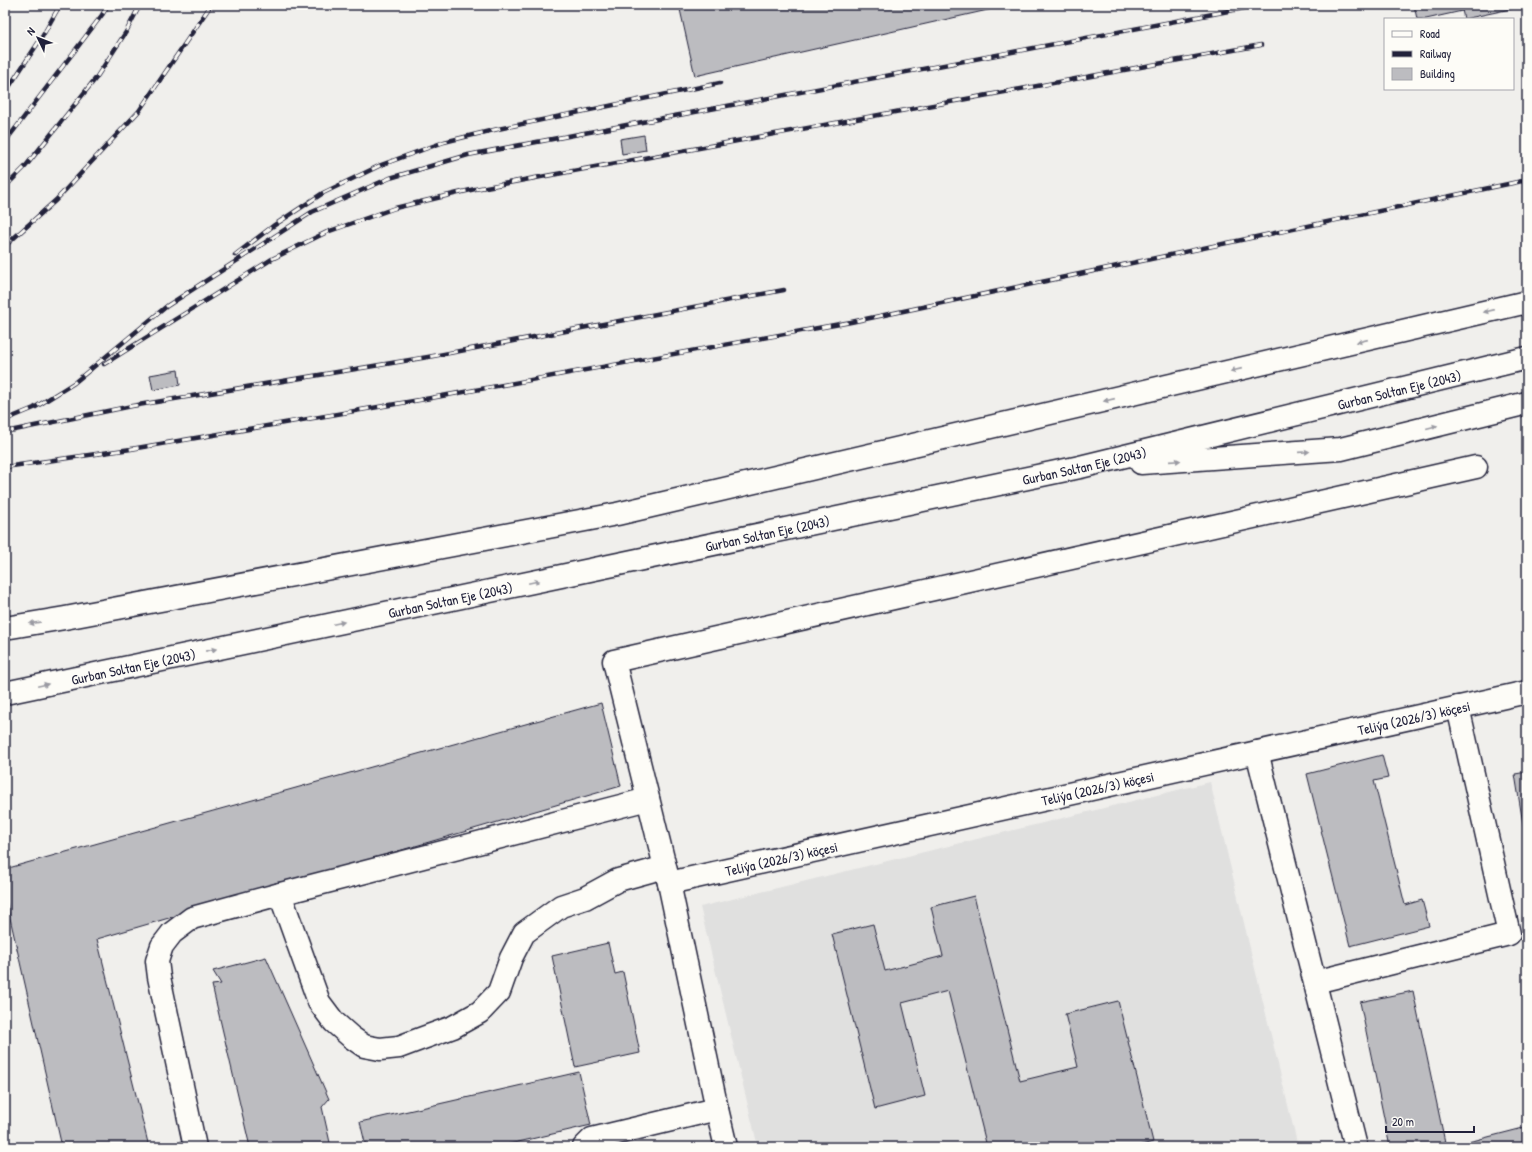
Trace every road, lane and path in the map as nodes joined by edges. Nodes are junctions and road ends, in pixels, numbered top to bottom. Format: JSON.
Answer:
{"nodes":[{"id":1,"x":1527,"y":302,"type":"edge"},
{"id":2,"x":1527,"y":358,"type":"edge"},
{"id":3,"x":1527,"y":403,"type":"edge"},
{"id":4,"x":1080,"y":467,"type":"junction"},
{"id":5,"x":1476,"y":467,"type":"dead end"},
{"id":6,"x":5,"y":628,"type":"edge"},
{"id":7,"x":1527,"y":692,"type":"edge"},
{"id":8,"x":5,"y":693,"type":"edge"},
{"id":9,"x":1458,"y":707,"type":"junction"},
{"id":10,"x":1257,"y":752,"type":"junction"},
{"id":11,"x":648,"y":799,"type":"junction"},
{"id":12,"x":667,"y":875,"type":"junction"},
{"id":13,"x":280,"y":894,"type":"junction"},
{"id":14,"x":1315,"y":982,"type":"junction"},
{"id":15,"x":716,"y":1109,"type":"junction"},
{"id":16,"x":195,"y":1147,"type":"edge"},
{"id":17,"x":584,"y":1147,"type":"edge"},
{"id":18,"x":726,"y":1147,"type":"edge"},
{"id":19,"x":1356,"y":1147,"type":"edge"}],
"edges":[{"from":1,"to":6,"type":"main road","one_way":true},
{"from":2,"to":4,"type":"main road","name":"Gurban Soltan Eje (2043)"},
{"from":4,"to":3,"type":"main road","one_way":true},
{"from":8,"to":4,"type":"main road","name":"Gurban Soltan Eje (2043)","one_way":true},
{"from":5,"to":11,"type":"main road"},
{"from":7,"to":9,"type":"main road","name":"Teliýa (2026/3) köçesi"},
{"from":9,"to":10,"type":"main road","name":"Teliýa (2026/3) köçesi"},
{"from":9,"to":14,"type":"main road"},
{"from":10,"to":12,"type":"main road","name":"Teliýa (2026/3) köçesi"},
{"from":10,"to":14,"type":"main road"},
{"from":11,"to":12,"type":"main road"},
{"from":11,"to":13,"type":"main road"},
{"from":12,"to":13,"type":"main road","name":"Teliýa (2026/3) köçesi"},
{"from":12,"to":15,"type":"main road"},
{"from":13,"to":16,"type":"main road"},
{"from":14,"to":19,"type":"main road"},
{"from":15,"to":17,"type":"main road"},
{"from":15,"to":18,"type":"main road"}]}
